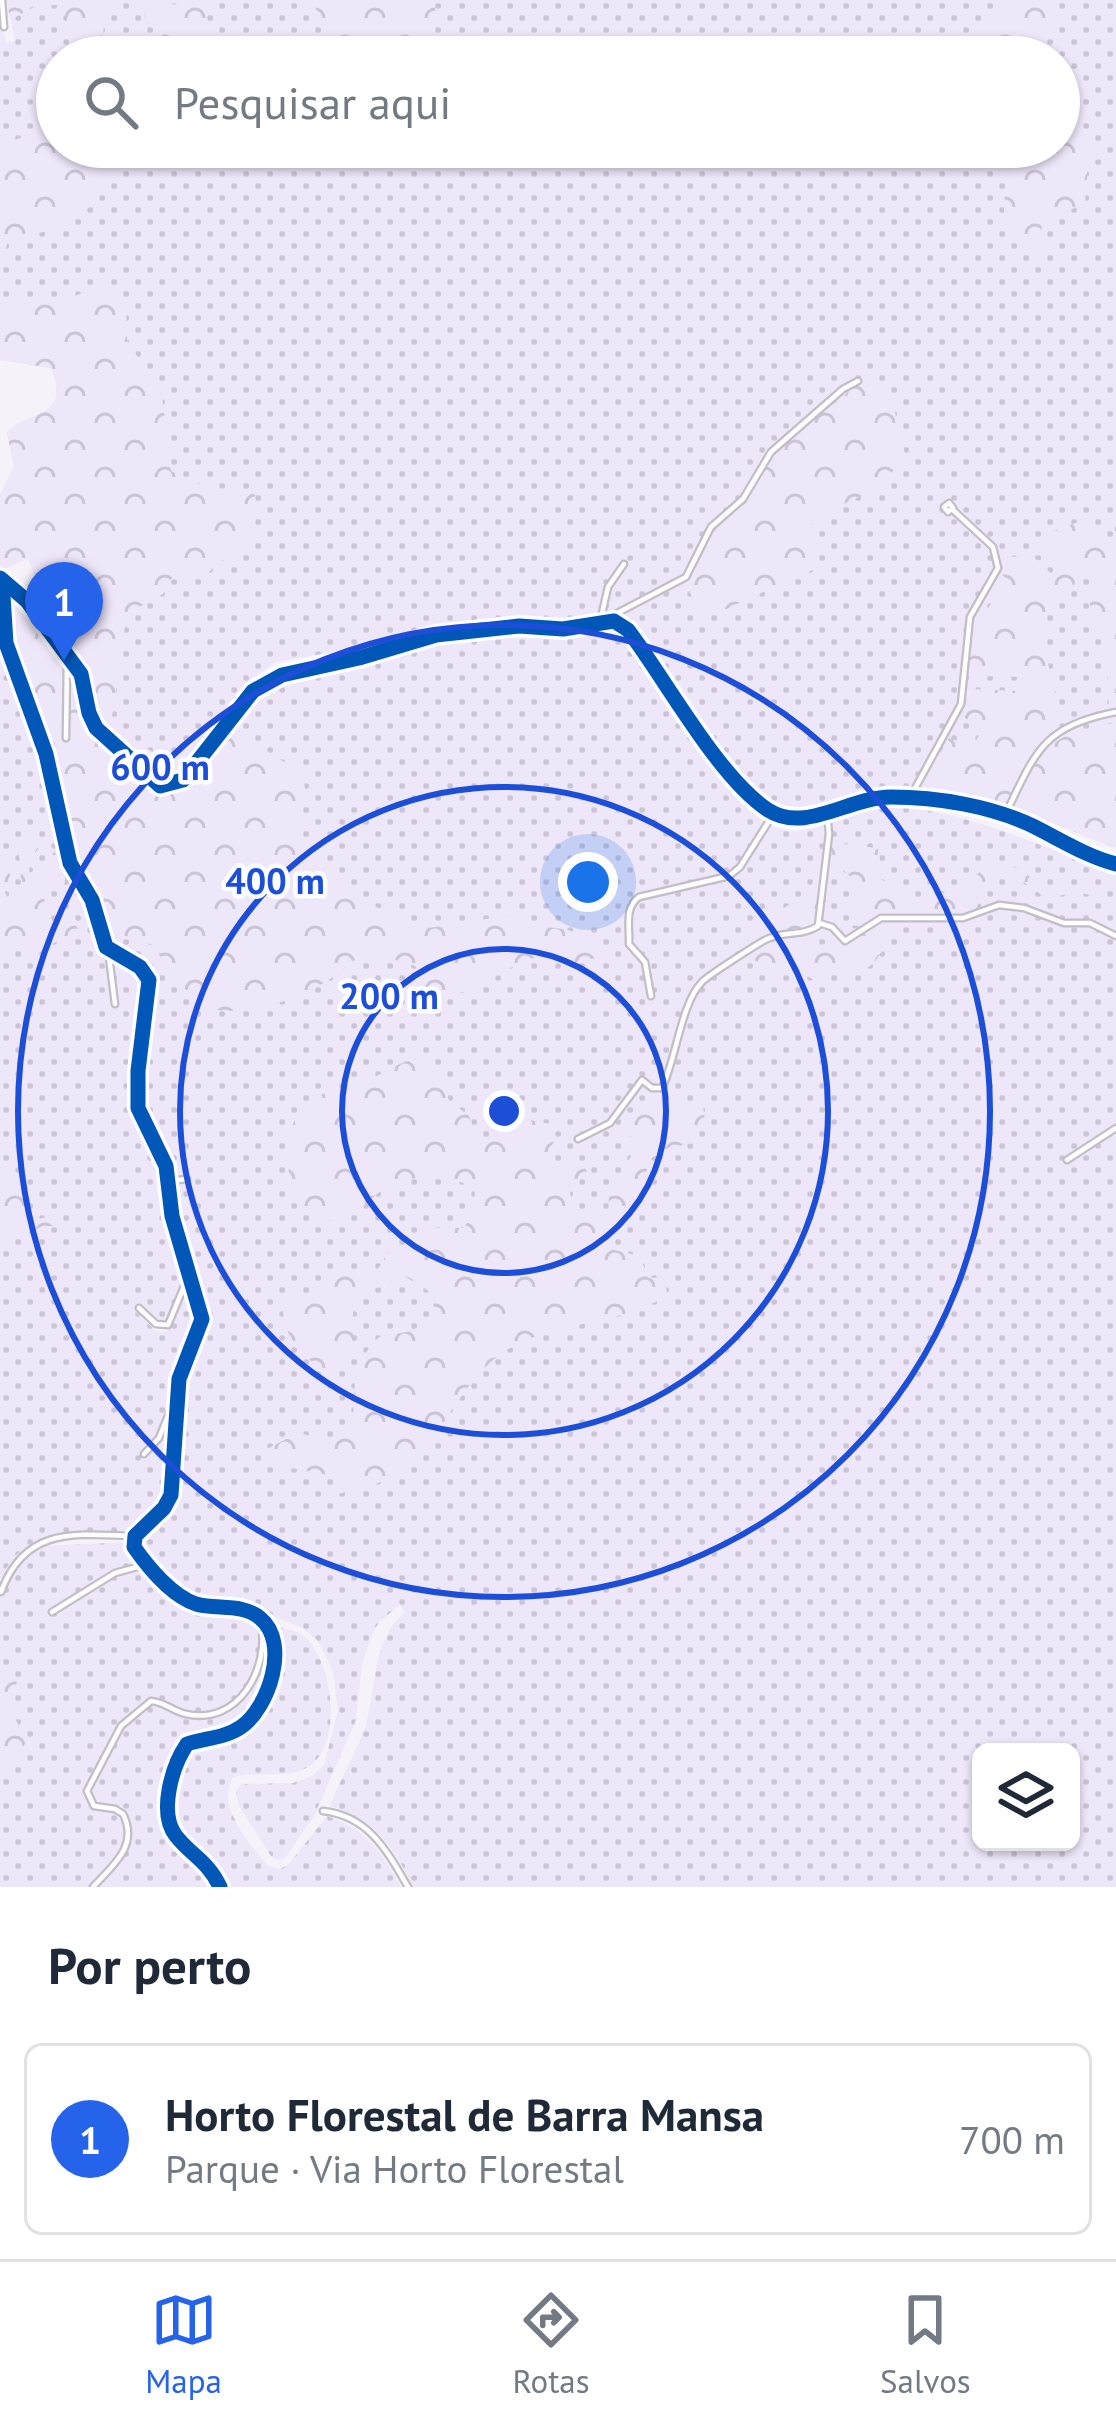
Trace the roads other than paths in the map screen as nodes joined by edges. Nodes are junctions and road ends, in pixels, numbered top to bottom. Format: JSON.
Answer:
{"nodes":[{"id":1,"x":2,"y":0,"type":"edge"},
{"id":2,"x":4,"y":27,"type":"dead end"},
{"id":3,"x":857,"y":381,"type":"dead end"},
{"id":4,"x":953,"y":510,"type":"dead end"},
{"id":5,"x":624,"y":564,"type":"dead end"},
{"id":6,"x":1,"y":579,"type":"edge"},
{"id":7,"x":600,"y":622,"type":"junction"},
{"id":8,"x":67,"y":659,"type":"junction"},
{"id":9,"x":1116,"y":712,"type":"edge"},
{"id":10,"x":66,"y":738,"type":"dead end"},
{"id":11,"x":910,"y":798,"type":"junction"},
{"id":12,"x":827,"y":812,"type":"junction"},
{"id":13,"x":774,"y":813,"type":"junction"},
{"id":14,"x":1005,"y":815,"type":"junction"},
{"id":15,"x":1116,"y":864,"type":"edge"},
{"id":16,"x":819,"y":923,"type":"junction"},
{"id":17,"x":1116,"y":936,"type":"edge"},
{"id":18,"x":107,"y":948,"type":"junction"},
{"id":19,"x":651,"y":996,"type":"dead end"},
{"id":20,"x":115,"y":1004,"type":"dead end"},
{"id":21,"x":1116,"y":1128,"type":"edge"},
{"id":22,"x":578,"y":1139,"type":"dead end"},
{"id":23,"x":1067,"y":1160,"type":"dead end"},
{"id":24,"x":187,"y":1179,"type":"dead end"},
{"id":25,"x":169,"y":1181,"type":"junction"},
{"id":26,"x":190,"y":1272,"type":"junction"},
{"id":27,"x":139,"y":1308,"type":"dead end"},
{"id":28,"x":176,"y":1396,"type":"junction"},
{"id":29,"x":144,"y":1454,"type":"dead end"},
{"id":30,"x":135,"y":1536,"type":"junction"},
{"id":31,"x":148,"y":1564,"type":"junction"},
{"id":32,"x":1,"y":1592,"type":"edge"},
{"id":33,"x":52,"y":1612,"type":"dead end"},
{"id":34,"x":259,"y":1616,"type":"junction"},
{"id":35,"x":323,"y":1810,"type":"dead end"},
{"id":36,"x":93,"y":1887,"type":"edge"},
{"id":37,"x":220,"y":1887,"type":"edge"},
{"id":38,"x":408,"y":1887,"type":"edge"}],
"edges":[{"from":1,"to":2,"type":"street"},
{"from":3,"to":7,"type":"street"},
{"from":4,"to":11,"type":"street"},
{"from":5,"to":7,"type":"street"},
{"from":6,"to":8,"type":"street"},
{"from":6,"to":18,"type":"street"},
{"from":7,"to":8,"type":"street"},
{"from":7,"to":13,"type":"street"},
{"from":8,"to":10,"type":"street"},
{"from":9,"to":14,"type":"street"},
{"from":11,"to":12,"type":"street"},
{"from":11,"to":14,"type":"street"},
{"from":12,"to":13,"type":"street"},
{"from":12,"to":16,"type":"street"},
{"from":13,"to":19,"type":"street"},
{"from":14,"to":15,"type":"street"},
{"from":16,"to":17,"type":"street"},
{"from":16,"to":22,"type":"street"},
{"from":18,"to":20,"type":"street"},
{"from":18,"to":25,"type":"street"},
{"from":21,"to":23,"type":"street"},
{"from":24,"to":25,"type":"street"},
{"from":25,"to":26,"type":"street"},
{"from":26,"to":27,"type":"street"},
{"from":26,"to":28,"type":"street"},
{"from":28,"to":29,"type":"street"},
{"from":28,"to":30,"type":"street"},
{"from":30,"to":31,"type":"street"},
{"from":30,"to":32,"type":"street"},
{"from":31,"to":33,"type":"street"},
{"from":31,"to":34,"type":"street"},
{"from":34,"to":36,"type":"street"},
{"from":34,"to":37,"type":"street"},
{"from":35,"to":38,"type":"street"}]}
